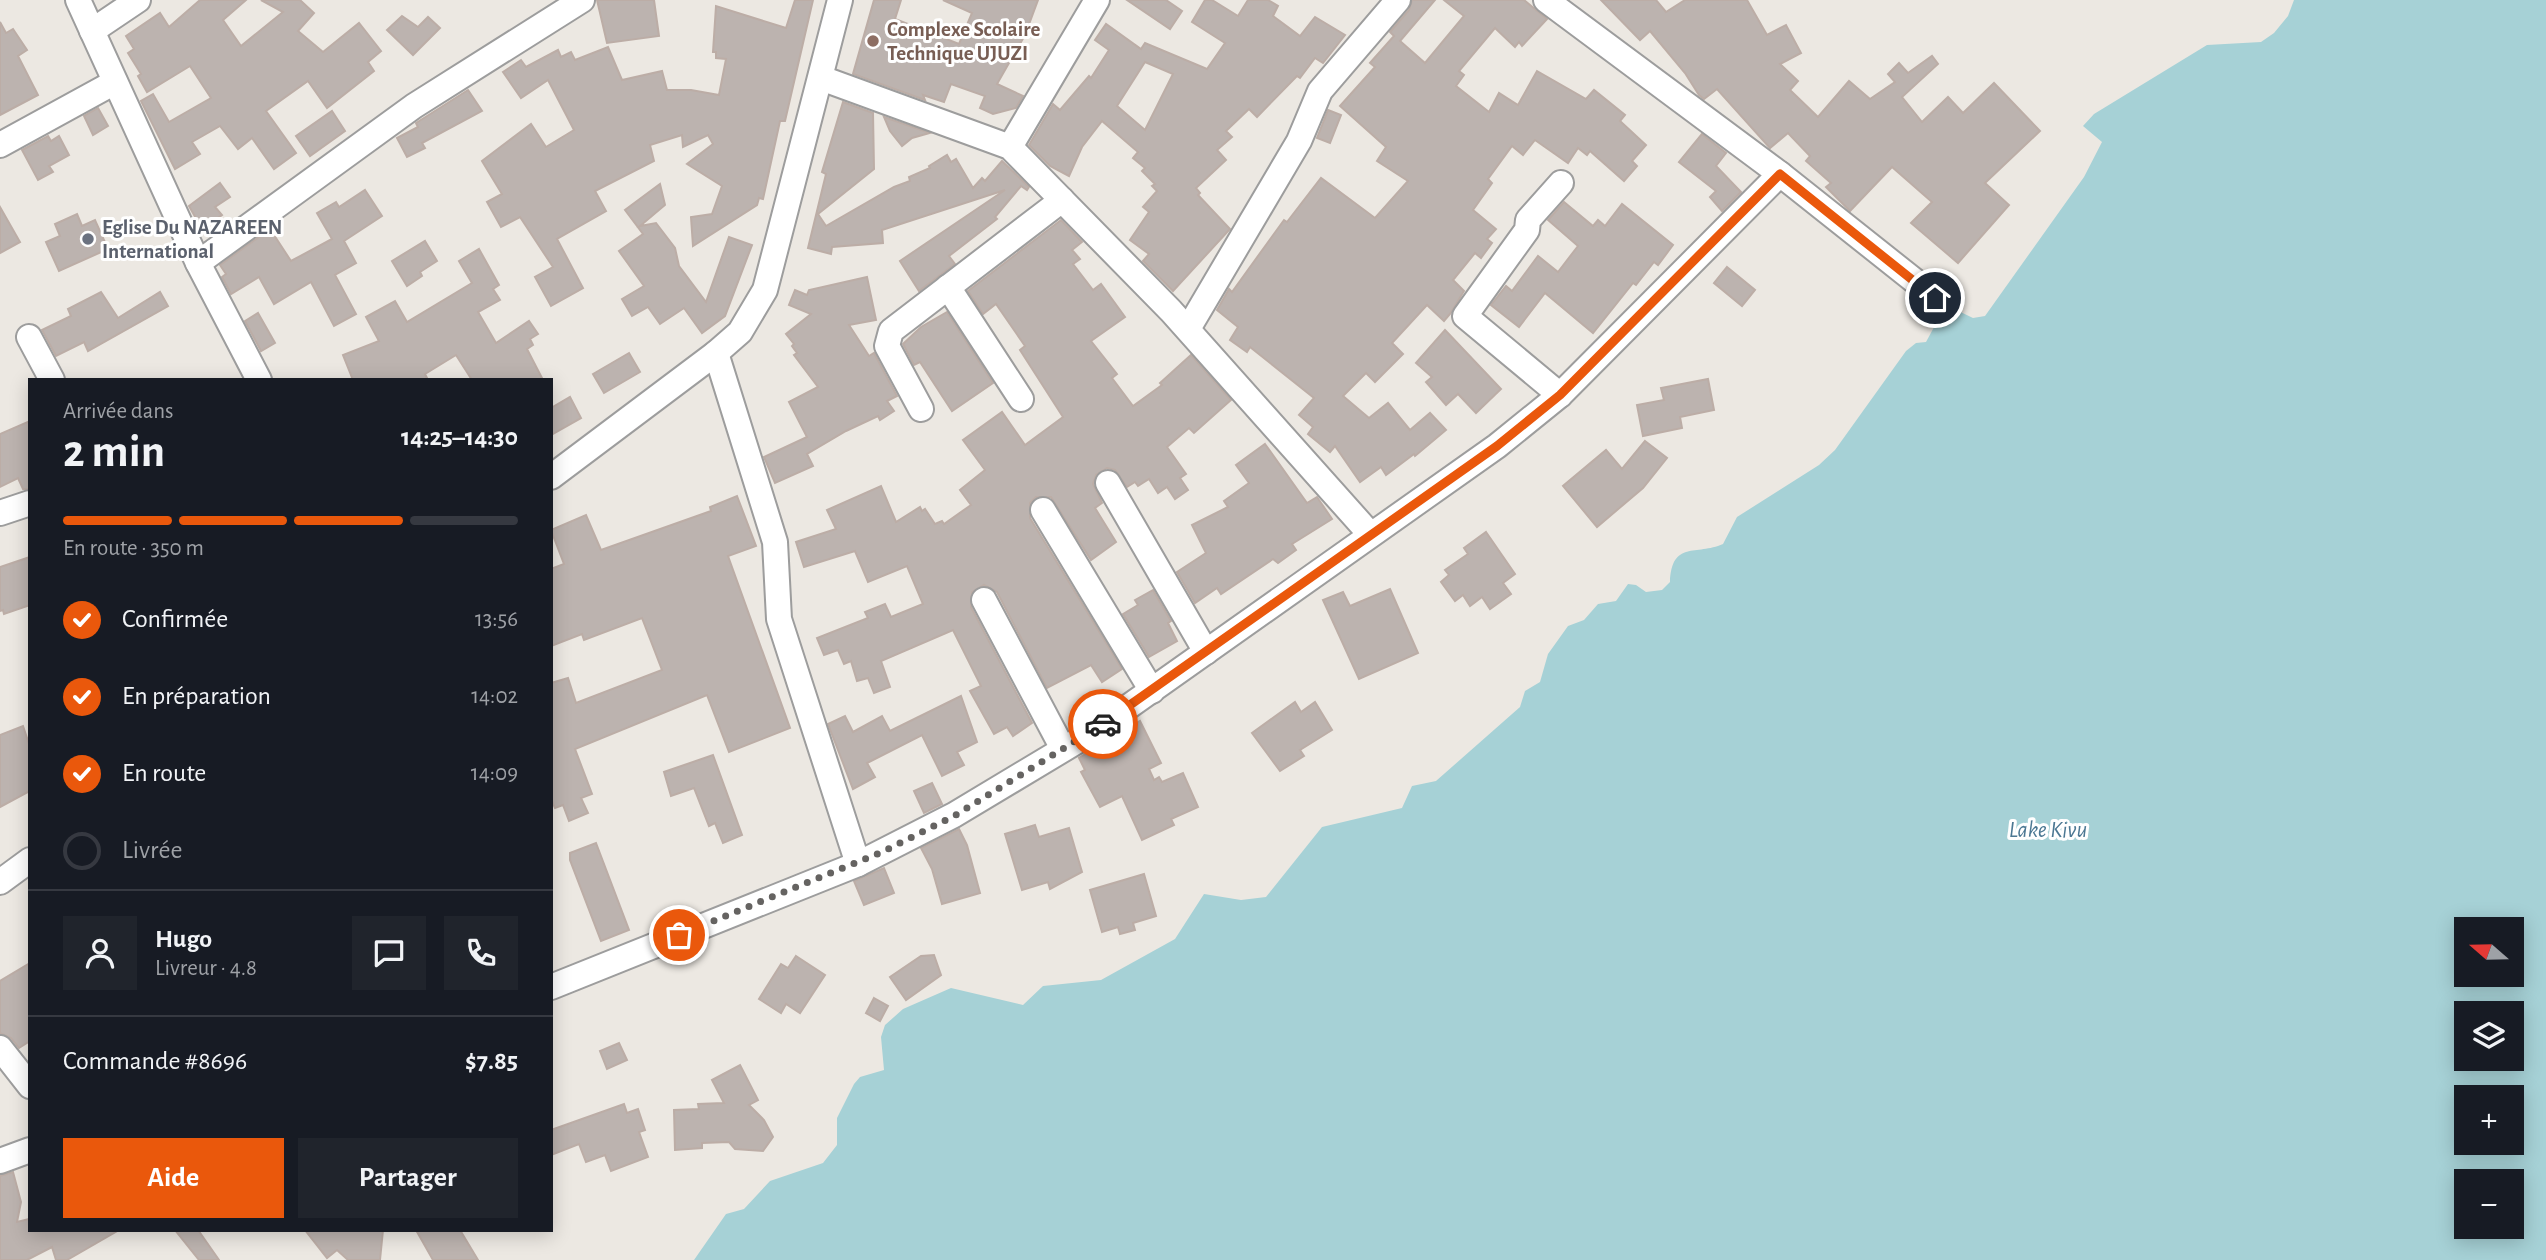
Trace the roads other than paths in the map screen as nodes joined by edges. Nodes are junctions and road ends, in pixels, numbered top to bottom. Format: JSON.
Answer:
{"nodes":[{"id":1,"x":78,"y":0,"type":"edge"},
{"id":2,"x":138,"y":0,"type":"edge"},
{"id":3,"x":582,"y":0,"type":"edge"},
{"id":4,"x":840,"y":0,"type":"edge"},
{"id":5,"x":1097,"y":0,"type":"edge"},
{"id":6,"x":1398,"y":0,"type":"edge"},
{"id":7,"x":1546,"y":0,"type":"edge"},
{"id":8,"x":92,"y":31,"type":"junction"},
{"id":9,"x":821,"y":78,"type":"junction"},
{"id":10,"x":115,"y":82,"type":"junction"},
{"id":11,"x":0,"y":145,"type":"edge"},
{"id":12,"x":1010,"y":147,"type":"junction"},
{"id":13,"x":1780,"y":174,"type":"junction"},
{"id":14,"x":1561,"y":183,"type":"dead end"},
{"id":15,"x":1062,"y":200,"type":"junction"},
{"id":16,"x":198,"y":263,"type":"junction"},
{"id":17,"x":948,"y":287,"type":"junction"},
{"id":18,"x":1935,"y":298,"type":"dead end"},
{"id":19,"x":1188,"y":329,"type":"junction"},
{"id":20,"x":29,"y":337,"type":"dead end"},
{"id":21,"x":716,"y":353,"type":"junction"},
{"id":22,"x":51,"y":378,"type":"edge"},
{"id":23,"x":258,"y":378,"type":"edge"},
{"id":24,"x":1560,"y":395,"type":"junction"},
{"id":25,"x":1021,"y":399,"type":"dead end"},
{"id":26,"x":921,"y":409,"type":"dead end"},
{"id":27,"x":553,"y":475,"type":"edge"},
{"id":28,"x":1108,"y":483,"type":"dead end"},
{"id":29,"x":28,"y":504,"type":"edge"},
{"id":30,"x":1043,"y":510,"type":"dead end"},
{"id":31,"x":0,"y":513,"type":"edge"},
{"id":32,"x":1370,"y":534,"type":"junction"},
{"id":33,"x":984,"y":600,"type":"dead end"},
{"id":34,"x":1206,"y":652,"type":"junction"},
{"id":35,"x":1152,"y":691,"type":"junction"},
{"id":36,"x":1063,"y":749,"type":"junction"},
{"id":37,"x":28,"y":861,"type":"edge"},
{"id":38,"x":858,"y":863,"type":"junction"},
{"id":39,"x":0,"y":882,"type":"edge"},
{"id":40,"x":553,"y":986,"type":"edge"},
{"id":41,"x":0,"y":1048,"type":"edge"},
{"id":42,"x":28,"y":1083,"type":"edge"},
{"id":43,"x":28,"y":1151,"type":"edge"},
{"id":44,"x":0,"y":1161,"type":"edge"}],
"edges":[{"from":1,"to":8,"type":"street"},
{"from":2,"to":8,"type":"street"},
{"from":3,"to":16,"type":"street"},
{"from":4,"to":9,"type":"street"},
{"from":5,"to":12,"type":"street"},
{"from":6,"to":19,"type":"street"},
{"from":7,"to":13,"type":"street"},
{"from":8,"to":10,"type":"street"},
{"from":9,"to":12,"type":"street"},
{"from":9,"to":21,"type":"street"},
{"from":10,"to":11,"type":"street"},
{"from":10,"to":16,"type":"street"},
{"from":12,"to":15,"type":"street"},
{"from":13,"to":18,"type":"street"},
{"from":13,"to":24,"type":"street"},
{"from":14,"to":24,"type":"street"},
{"from":15,"to":17,"type":"street"},
{"from":15,"to":19,"type":"street"},
{"from":16,"to":23,"type":"street"},
{"from":17,"to":25,"type":"street"},
{"from":17,"to":26,"type":"street"},
{"from":19,"to":32,"type":"street"},
{"from":20,"to":22,"type":"street"},
{"from":21,"to":27,"type":"street"},
{"from":21,"to":38,"type":"street"},
{"from":24,"to":32,"type":"street"},
{"from":28,"to":34,"type":"street"},
{"from":29,"to":31,"type":"street"},
{"from":30,"to":35,"type":"street"},
{"from":32,"to":34,"type":"street"},
{"from":33,"to":36,"type":"street"},
{"from":34,"to":35,"type":"street"},
{"from":35,"to":36,"type":"street"},
{"from":36,"to":38,"type":"street"},
{"from":37,"to":39,"type":"street"},
{"from":38,"to":40,"type":"street"},
{"from":41,"to":42,"type":"street"},
{"from":43,"to":44,"type":"street"}]}
